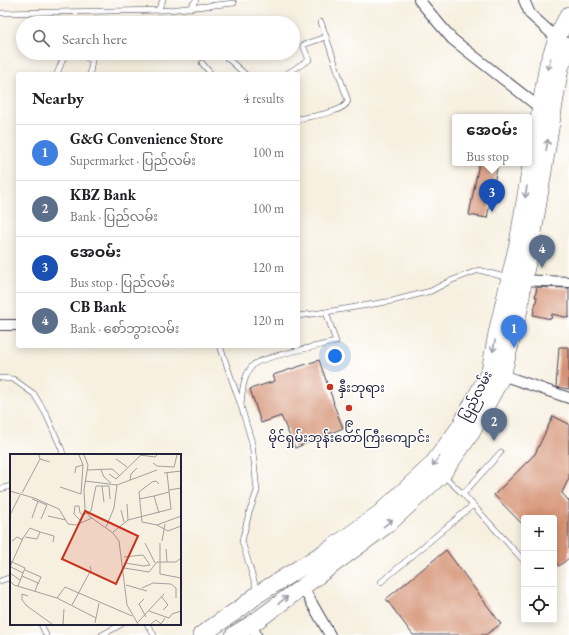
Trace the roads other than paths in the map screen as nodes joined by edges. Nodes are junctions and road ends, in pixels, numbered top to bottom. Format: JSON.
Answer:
{"nodes":[{"id":1,"x":163,"y":0,"type":"edge"},
{"id":2,"x":196,"y":0,"type":"edge"},
{"id":3,"x":419,"y":0,"type":"edge"},
{"id":4,"x":524,"y":0,"type":"edge"},
{"id":5,"x":234,"y":3,"type":"dead end"},
{"id":6,"x":190,"y":8,"type":"junction"},
{"id":7,"x":158,"y":10,"type":"junction"},
{"id":8,"x":0,"y":13,"type":"edge"},
{"id":9,"x":569,"y":15,"type":"edge"},
{"id":10,"x":321,"y":22,"type":"dead end"},
{"id":11,"x":326,"y":37,"type":"junction"},
{"id":12,"x":566,"y":45,"type":"edge"},
{"id":13,"x":63,"y":60,"type":"edge"},
{"id":14,"x":90,"y":60,"type":"edge"},
{"id":15,"x":229,"y":60,"type":"edge"},
{"id":16,"x":202,"y":63,"type":"dead end"},
{"id":17,"x":58,"y":72,"type":"edge"},
{"id":18,"x":90,"y":72,"type":"edge"},
{"id":19,"x":209,"y":72,"type":"edge"},
{"id":20,"x":243,"y":72,"type":"edge"},
{"id":21,"x":289,"y":72,"type":"edge"},
{"id":22,"x":546,"y":109,"type":"junction"},
{"id":23,"x":300,"y":119,"type":"edge"},
{"id":24,"x":516,"y":280,"type":"junction"},
{"id":25,"x":569,"y":282,"type":"edge"},
{"id":26,"x":326,"y":312,"type":"junction"},
{"id":27,"x":300,"y":316,"type":"edge"},
{"id":28,"x":0,"y":325,"type":"edge"},
{"id":29,"x":16,"y":325,"type":"edge"},
{"id":30,"x":221,"y":348,"type":"edge"},
{"id":31,"x":496,"y":373,"type":"junction"},
{"id":32,"x":0,"y":378,"type":"edge"},
{"id":33,"x":569,"y":398,"type":"edge"},
{"id":34,"x":241,"y":406,"type":"junction"},
{"id":35,"x":501,"y":452,"type":"dead end"},
{"id":36,"x":63,"y":454,"type":"edge"},
{"id":37,"x":442,"y":474,"type":"junction"},
{"id":38,"x":10,"y":486,"type":"edge"},
{"id":39,"x":0,"y":489,"type":"edge"},
{"id":40,"x":463,"y":494,"type":"junction"},
{"id":41,"x":473,"y":505,"type":"junction"},
{"id":42,"x":521,"y":558,"type":"edge"},
{"id":43,"x":10,"y":577,"type":"edge"},
{"id":44,"x":0,"y":581,"type":"edge"},
{"id":45,"x":381,"y":582,"type":"dead end"},
{"id":46,"x":302,"y":586,"type":"junction"},
{"id":47,"x":258,"y":594,"type":"junction"},
{"id":48,"x":41,"y":625,"type":"edge"},
{"id":49,"x":120,"y":625,"type":"edge"},
{"id":50,"x":148,"y":625,"type":"edge"},
{"id":51,"x":254,"y":629,"type":"edge"},
{"id":52,"x":46,"y":635,"type":"edge"},
{"id":53,"x":102,"y":635,"type":"edge"},
{"id":54,"x":154,"y":635,"type":"edge"},
{"id":55,"x":201,"y":635,"type":"edge"},
{"id":56,"x":234,"y":635,"type":"edge"},
{"id":57,"x":330,"y":635,"type":"edge"}],
"edges":[{"from":1,"to":7,"type":"lane"},
{"from":2,"to":6,"type":"lane"},
{"from":3,"to":22,"type":"street"},
{"from":4,"to":12,"type":"street"},
{"from":5,"to":6,"type":"lane"},
{"from":6,"to":7,"type":"lane"},
{"from":7,"to":8,"type":"lane"},
{"from":9,"to":12,"type":"highway","name":"ပြည်လမ်း"},
{"from":10,"to":11,"type":"lane"},
{"from":11,"to":21,"type":"lane"},
{"from":11,"to":23,"type":"lane"},
{"from":12,"to":22,"type":"highway","name":"ပြည်လမ်း"},
{"from":13,"to":17,"type":"lane"},
{"from":14,"to":18,"type":"lane"},
{"from":15,"to":20,"type":"lane"},
{"from":16,"to":19,"type":"lane"},
{"from":22,"to":24,"type":"highway","name":"ပြည်လမ်း"},
{"from":24,"to":25,"type":"street"},
{"from":24,"to":26,"type":"lane"},
{"from":24,"to":31,"type":"highway","name":"ပြည်လမ်း"},
{"from":26,"to":27,"type":"lane"},
{"from":26,"to":34,"type":"lane"},
{"from":28,"to":29,"type":"street"},
{"from":30,"to":34,"type":"lane"},
{"from":31,"to":33,"type":"street"},
{"from":31,"to":37,"type":"highway","name":"ပြည်လမ်း"},
{"from":31,"to":47,"type":"highway","name":"ပြည်လမ်း","one_way":true},
{"from":32,"to":36,"type":"lane"},
{"from":34,"to":47,"type":"lane"},
{"from":35,"to":40,"type":"lane"},
{"from":37,"to":40,"type":"lane"},
{"from":46,"to":37,"type":"highway","name":"ပြည်လမ်း","one_way":true},
{"from":38,"to":39,"type":"lane"},
{"from":40,"to":41,"type":"lane"},
{"from":41,"to":42,"type":"lane"},
{"from":41,"to":45,"type":"lane"},
{"from":43,"to":44,"type":"lane"},
{"from":51,"to":46,"type":"highway","name":"ပြည်လမ်း","one_way":true},
{"from":46,"to":57,"type":"street"},
{"from":47,"to":55,"type":"highway","name":"ပြည်လမ်း"},
{"from":48,"to":52,"type":"lane"},
{"from":49,"to":53,"type":"lane"},
{"from":50,"to":54,"type":"lane"},
{"from":51,"to":56,"type":"highway","name":"ပြည်လမ်း"}]}
